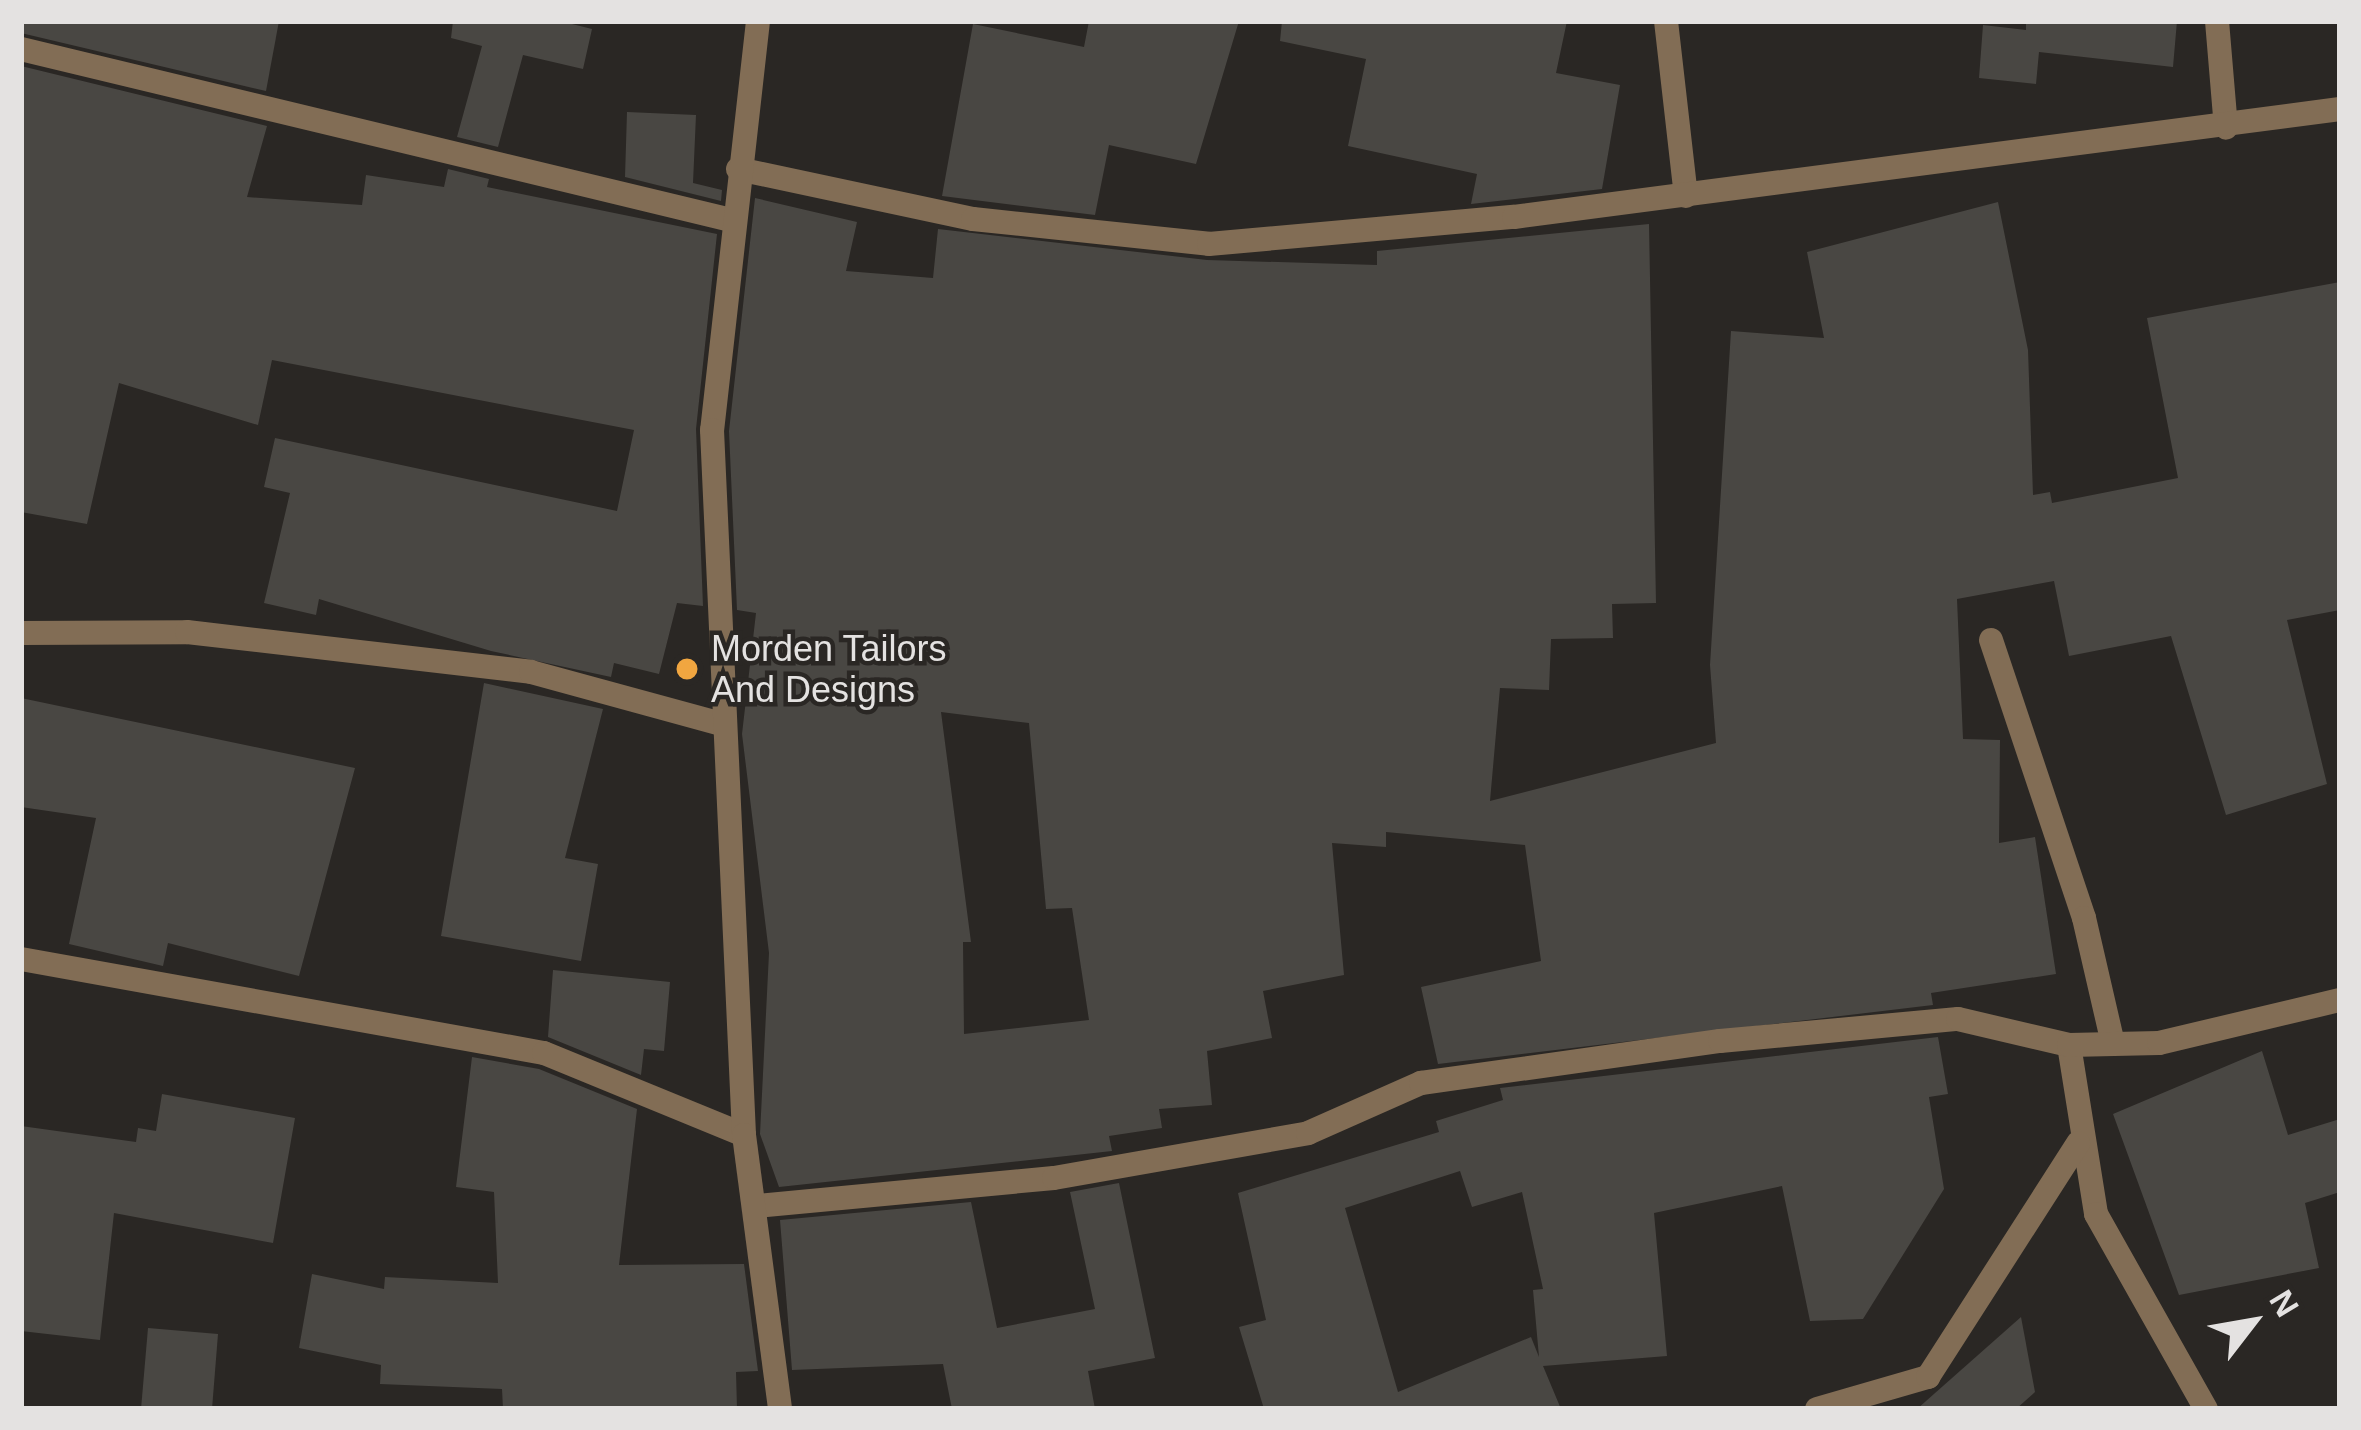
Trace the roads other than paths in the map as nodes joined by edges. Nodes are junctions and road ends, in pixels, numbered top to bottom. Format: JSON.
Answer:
{"nodes":[{"id":1,"x":758,"y":21,"type":"edge"},
{"id":2,"x":1666,"y":21,"type":"edge"},
{"id":3,"x":2217,"y":21,"type":"edge"},
{"id":4,"x":21,"y":49,"type":"edge"},
{"id":5,"x":2340,"y":109,"type":"edge"},
{"id":6,"x":2226,"y":128,"type":"junction"},
{"id":7,"x":739,"y":169,"type":"junction"},
{"id":8,"x":1686,"y":196,"type":"junction"},
{"id":9,"x":728,"y":219,"type":"junction"},
{"id":10,"x":21,"y":633,"type":"edge"},
{"id":11,"x":1990,"y":640,"type":"dead end"},
{"id":12,"x":718,"y":723,"type":"junction"},
{"id":13,"x":21,"y":959,"type":"edge"},
{"id":14,"x":2340,"y":1000,"type":"edge"},
{"id":15,"x":2113,"y":1044,"type":"junction"},
{"id":16,"x":2069,"y":1045,"type":"junction"},
{"id":17,"x":744,"y":1135,"type":"junction"},
{"id":18,"x":2078,"y":1143,"type":"junction"},
{"id":19,"x":757,"y":1206,"type":"junction"},
{"id":20,"x":780,"y":1409,"type":"edge"},
{"id":21,"x":1817,"y":1409,"type":"edge"},
{"id":22,"x":2206,"y":1409,"type":"edge"}],
"edges":[{"from":1,"to":7,"type":"street"},
{"from":2,"to":8,"type":"street"},
{"from":3,"to":6,"type":"street"},
{"from":4,"to":9,"type":"street"},
{"from":5,"to":6,"type":"street"},
{"from":6,"to":8,"type":"street"},
{"from":7,"to":8,"type":"street"},
{"from":7,"to":9,"type":"street"},
{"from":9,"to":12,"type":"street"},
{"from":10,"to":12,"type":"street"},
{"from":11,"to":15,"type":"street"},
{"from":12,"to":17,"type":"street"},
{"from":13,"to":17,"type":"street"},
{"from":14,"to":15,"type":"street"},
{"from":15,"to":16,"type":"street"},
{"from":16,"to":18,"type":"street"},
{"from":16,"to":19,"type":"street"},
{"from":17,"to":19,"type":"street"},
{"from":18,"to":21,"type":"street"},
{"from":18,"to":22,"type":"street"},
{"from":19,"to":20,"type":"street"}]}
